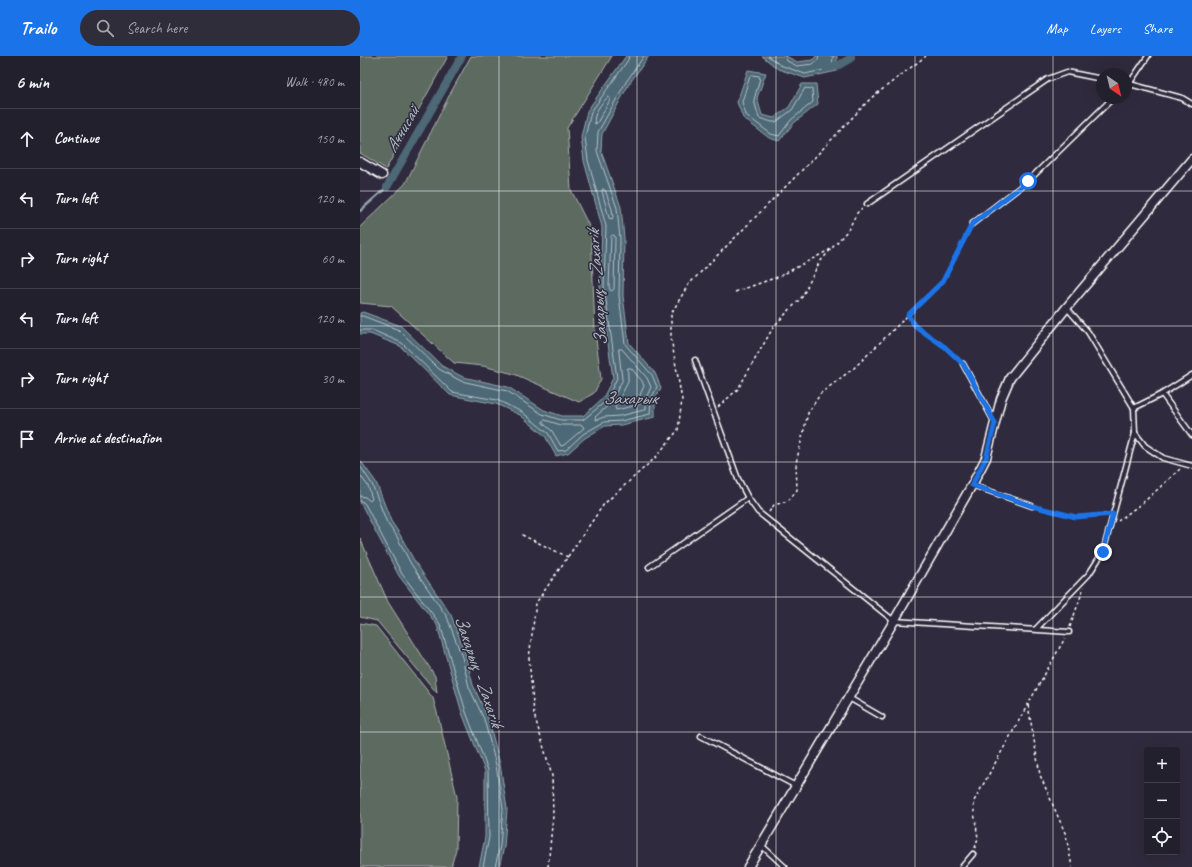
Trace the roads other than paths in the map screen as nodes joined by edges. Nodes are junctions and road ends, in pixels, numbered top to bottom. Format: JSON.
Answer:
{"nodes":[{"id":1,"x":1148,"y":56,"type":"edge"},
{"id":2,"x":1132,"y":77,"type":"edge"},
{"id":3,"x":1096,"y":78,"type":"edge"},
{"id":4,"x":1132,"y":85,"type":"edge"},
{"id":5,"x":1107,"y":104,"type":"edge"},
{"id":6,"x":1192,"y":104,"type":"edge"},
{"id":7,"x":1192,"y":158,"type":"edge"},
{"id":8,"x":360,"y":162,"type":"edge"},
{"id":9,"x":382,"y":176,"type":"dead end"},
{"id":10,"x":866,"y":204,"type":"road end"},
{"id":11,"x":972,"y":224,"type":"road end"},
{"id":12,"x":1067,"y":307,"type":"junction"},
{"id":13,"x":695,"y":360,"type":"dead end"},
{"id":14,"x":963,"y":364,"type":"road end"},
{"id":15,"x":1192,"y":375,"type":"edge"},
{"id":16,"x":1162,"y":394,"type":"junction"},
{"id":17,"x":1134,"y":408,"type":"junction"},
{"id":18,"x":995,"y":423,"type":"junction"},
{"id":19,"x":1135,"y":433,"type":"junction"},
{"id":20,"x":1192,"y":435,"type":"edge"},
{"id":21,"x":1192,"y":466,"type":"edge"},
{"id":22,"x":972,"y":485,"type":"junction"},
{"id":23,"x":748,"y":498,"type":"junction"},
{"id":24,"x":1032,"y":506,"type":"road end"},
{"id":25,"x":649,"y":567,"type":"dead end"},
{"id":26,"x":894,"y":621,"type":"junction"},
{"id":27,"x":1036,"y":629,"type":"junction"},
{"id":28,"x":1068,"y":632,"type":"road end"},
{"id":29,"x":849,"y":698,"type":"junction"},
{"id":30,"x":882,"y":717,"type":"dead end"},
{"id":31,"x":700,"y":736,"type":"dead end"},
{"id":32,"x":796,"y":786,"type":"junction"},
{"id":33,"x":761,"y":845,"type":"junction"},
{"id":34,"x":973,"y":854,"type":"road end"},
{"id":35,"x":748,"y":867,"type":"edge"},
{"id":36,"x":785,"y":867,"type":"edge"},
{"id":37,"x":962,"y":867,"type":"edge"}],
"edges":[{"from":1,"to":2,"type":"lane"},
{"from":3,"to":10,"type":"lane"},
{"from":4,"to":6,"type":"lane"},
{"from":5,"to":11,"type":"lane"},
{"from":7,"to":12,"type":"street"},
{"from":8,"to":9,"type":"street"},
{"from":12,"to":17,"type":"lane"},
{"from":12,"to":18,"type":"street"},
{"from":13,"to":23,"type":"lane"},
{"from":14,"to":18,"type":"lane"},
{"from":15,"to":16,"type":"lane"},
{"from":16,"to":17,"type":"lane"},
{"from":16,"to":20,"type":"lane"},
{"from":17,"to":19,"type":"lane"},
{"from":18,"to":22,"type":"street"},
{"from":19,"to":21,"type":"lane"},
{"from":19,"to":27,"type":"lane"},
{"from":22,"to":24,"type":"lane"},
{"from":22,"to":26,"type":"street"},
{"from":23,"to":25,"type":"lane"},
{"from":23,"to":26,"type":"lane"},
{"from":26,"to":27,"type":"lane"},
{"from":26,"to":29,"type":"street"},
{"from":27,"to":28,"type":"lane"},
{"from":29,"to":30,"type":"lane"},
{"from":29,"to":32,"type":"street"},
{"from":31,"to":32,"type":"lane"},
{"from":32,"to":33,"type":"street"},
{"from":33,"to":35,"type":"street"},
{"from":33,"to":36,"type":"lane"},
{"from":34,"to":37,"type":"lane"}]}
